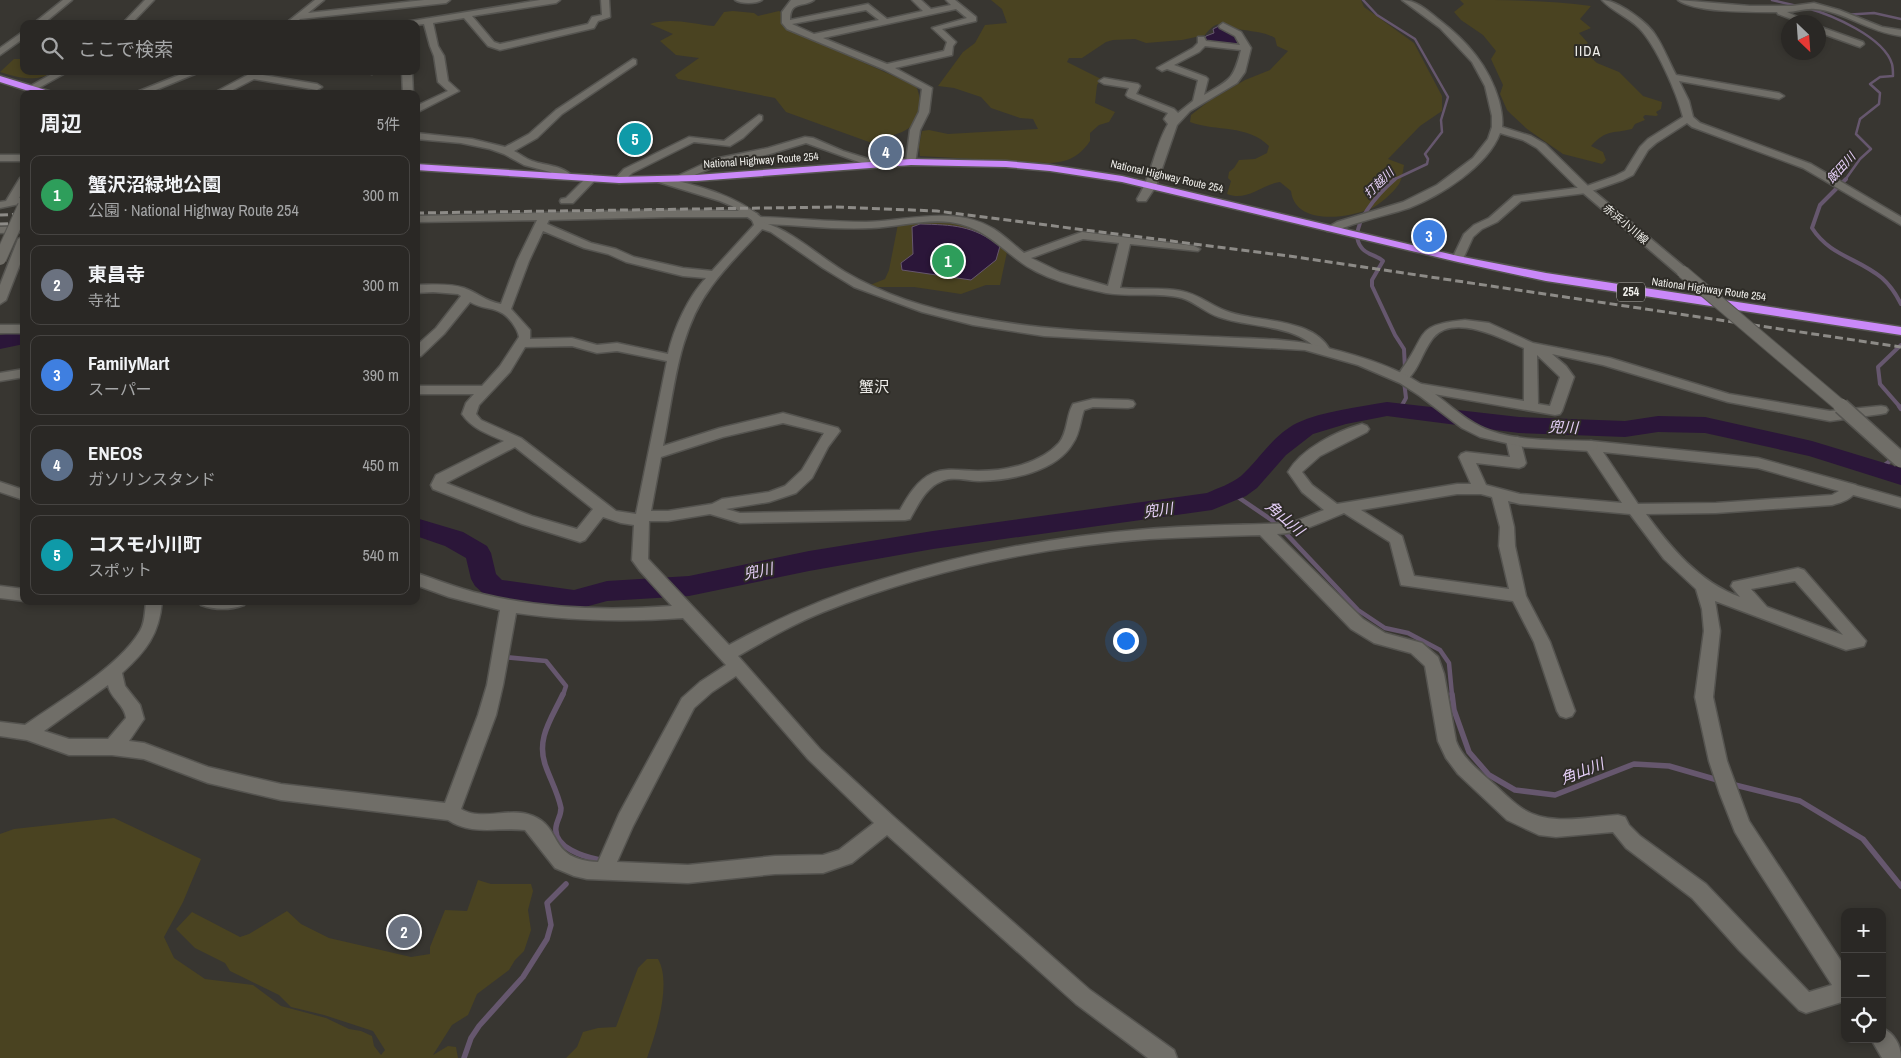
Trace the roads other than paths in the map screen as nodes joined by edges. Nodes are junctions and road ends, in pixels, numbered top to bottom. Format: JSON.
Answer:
{"nodes":[{"id":1,"x":68,"y":0,"type":"edge"},
{"id":2,"x":150,"y":0,"type":"edge"},
{"id":3,"x":320,"y":0,"type":"edge"},
{"id":4,"x":378,"y":0,"type":"edge"},
{"id":5,"x":421,"y":0,"type":"edge"},
{"id":6,"x":446,"y":0,"type":"edge"},
{"id":7,"x":555,"y":0,"type":"edge"},
{"id":8,"x":604,"y":0,"type":"edge"},
{"id":9,"x":739,"y":0,"type":"edge"},
{"id":10,"x":758,"y":0,"type":"edge"},
{"id":11,"x":810,"y":0,"type":"edge"},
{"id":12,"x":916,"y":0,"type":"edge"},
{"id":13,"x":1406,"y":0,"type":"edge"},
{"id":14,"x":1606,"y":0,"type":"edge"},
{"id":15,"x":1682,"y":0,"type":"edge"},
{"id":16,"x":794,"y":2,"type":"edge"},
{"id":17,"x":954,"y":3,"type":"edge"},
{"id":18,"x":358,"y":9,"type":"junction"},
{"id":19,"x":1773,"y":9,"type":"junction"},
{"id":20,"x":929,"y":12,"type":"junction"},
{"id":21,"x":326,"y":14,"type":"junction"},
{"id":22,"x":466,"y":14,"type":"junction"},
{"id":23,"x":1788,"y":15,"type":"edge"},
{"id":24,"x":298,"y":18,"type":"junction"},
{"id":25,"x":42,"y":20,"type":"edge"},
{"id":26,"x":130,"y":20,"type":"edge"},
{"id":27,"x":295,"y":20,"type":"edge"},
{"id":28,"x":428,"y":21,"type":"junction"},
{"id":29,"x":886,"y":21,"type":"junction"},
{"id":30,"x":420,"y":22,"type":"edge"},
{"id":31,"x":786,"y":23,"type":"junction"},
{"id":32,"x":1223,"y":26,"type":"dead end"},
{"id":33,"x":1826,"y":32,"type":"edge"},
{"id":34,"x":1901,"y":34,"type":"edge"},
{"id":35,"x":20,"y":37,"type":"edge"},
{"id":36,"x":814,"y":37,"type":"junction"},
{"id":37,"x":1860,"y":44,"type":"dead end"},
{"id":38,"x":1246,"y":48,"type":"junction"},
{"id":39,"x":0,"y":52,"type":"edge"},
{"id":40,"x":633,"y":62,"type":"dead end"},
{"id":41,"x":886,"y":67,"type":"junction"},
{"id":42,"x":57,"y":75,"type":"edge"},
{"id":43,"x":187,"y":75,"type":"edge"},
{"id":44,"x":254,"y":75,"type":"edge"},
{"id":45,"x":266,"y":75,"type":"edge"},
{"id":46,"x":407,"y":75,"type":"edge"},
{"id":47,"x":1672,"y":77,"type":"junction"},
{"id":48,"x":0,"y":79,"type":"edge"},
{"id":49,"x":1104,"y":81,"type":"dead end"},
{"id":50,"x":1204,"y":82,"type":"junction"},
{"id":51,"x":316,"y":87,"type":"dead end"},
{"id":52,"x":32,"y":88,"type":"junction"},
{"id":53,"x":1223,"y":88,"type":"junction"},
{"id":54,"x":38,"y":90,"type":"edge"},
{"id":55,"x":147,"y":90,"type":"edge"},
{"id":56,"x":225,"y":90,"type":"edge"},
{"id":57,"x":408,"y":90,"type":"edge"},
{"id":58,"x":1778,"y":96,"type":"dead end"},
{"id":59,"x":1198,"y":102,"type":"junction"},
{"id":60,"x":420,"y":108,"type":"edge"},
{"id":61,"x":759,"y":118,"type":"dead end"},
{"id":62,"x":1688,"y":118,"type":"junction"},
{"id":63,"x":1173,"y":124,"type":"junction"},
{"id":64,"x":1497,"y":129,"type":"junction"},
{"id":65,"x":420,"y":136,"type":"edge"},
{"id":66,"x":506,"y":151,"type":"junction"},
{"id":67,"x":0,"y":158,"type":"edge"},
{"id":68,"x":20,"y":158,"type":"edge"},
{"id":69,"x":911,"y":162,"type":"junction"},
{"id":70,"x":874,"y":164,"type":"junction"},
{"id":71,"x":420,"y":167,"type":"edge"},
{"id":72,"x":568,"y":177,"type":"junction"},
{"id":73,"x":592,"y":178,"type":"junction"},
{"id":74,"x":619,"y":180,"type":"junction"},
{"id":75,"x":662,"y":180,"type":"junction"},
{"id":76,"x":674,"y":180,"type":"junction"},
{"id":77,"x":1151,"y":186,"type":"junction"},
{"id":78,"x":20,"y":187,"type":"edge"},
{"id":79,"x":1586,"y":190,"type":"junction"},
{"id":80,"x":1142,"y":199,"type":"dead end"},
{"id":81,"x":20,"y":200,"type":"edge"},
{"id":82,"x":12,"y":201,"type":"junction"},
{"id":83,"x":565,"y":202,"type":"dead end"},
{"id":84,"x":0,"y":205,"type":"edge"},
{"id":85,"x":20,"y":215,"type":"edge"},
{"id":86,"x":420,"y":219,"type":"edge"},
{"id":87,"x":757,"y":219,"type":"junction"},
{"id":88,"x":542,"y":220,"type":"junction"},
{"id":89,"x":1901,"y":222,"type":"edge"},
{"id":90,"x":20,"y":229,"type":"edge"},
{"id":91,"x":1331,"y":229,"type":"junction"},
{"id":92,"x":0,"y":230,"type":"edge"},
{"id":93,"x":1125,"y":240,"type":"junction"},
{"id":94,"x":1194,"y":248,"type":"dead end"},
{"id":95,"x":1022,"y":258,"type":"junction"},
{"id":96,"x":1458,"y":259,"type":"junction"},
{"id":97,"x":0,"y":260,"type":"edge"},
{"id":98,"x":17,"y":262,"type":"edge"},
{"id":99,"x":0,"y":263,"type":"edge"},
{"id":100,"x":714,"y":275,"type":"junction"},
{"id":101,"x":420,"y":289,"type":"edge"},
{"id":102,"x":1113,"y":290,"type":"junction"},
{"id":103,"x":468,"y":295,"type":"junction"},
{"id":104,"x":0,"y":300,"type":"edge"},
{"id":105,"x":505,"y":309,"type":"junction"},
{"id":106,"x":0,"y":328,"type":"edge"},
{"id":107,"x":20,"y":329,"type":"edge"},
{"id":108,"x":1901,"y":331,"type":"edge"},
{"id":109,"x":522,"y":343,"type":"junction"},
{"id":110,"x":1533,"y":347,"type":"junction"},
{"id":111,"x":420,"y":348,"type":"edge"},
{"id":112,"x":1324,"y":350,"type":"junction"},
{"id":113,"x":674,"y":359,"type":"junction"},
{"id":114,"x":20,"y":374,"type":"edge"},
{"id":115,"x":0,"y":377,"type":"edge"},
{"id":116,"x":1401,"y":378,"type":"junction"},
{"id":117,"x":1416,"y":387,"type":"junction"},
{"id":118,"x":420,"y":390,"type":"edge"},
{"id":119,"x":485,"y":390,"type":"junction"},
{"id":120,"x":1128,"y":404,"type":"dead end"},
{"id":121,"x":1531,"y":407,"type":"junction"},
{"id":122,"x":1881,"y":410,"type":"dead end"},
{"id":123,"x":1362,"y":429,"type":"dead end"},
{"id":124,"x":1513,"y":440,"type":"junction"},
{"id":125,"x":516,"y":441,"type":"junction"},
{"id":126,"x":1591,"y":446,"type":"junction"},
{"id":127,"x":655,"y":454,"type":"junction"},
{"id":128,"x":1901,"y":460,"type":"edge"},
{"id":129,"x":0,"y":487,"type":"edge"},
{"id":130,"x":1851,"y":488,"type":"junction"},
{"id":131,"x":1480,"y":489,"type":"junction"},
{"id":132,"x":20,"y":494,"type":"edge"},
{"id":133,"x":1499,"y":494,"type":"junction"},
{"id":134,"x":1901,"y":503,"type":"edge"},
{"id":135,"x":1340,"y":509,"type":"junction"},
{"id":136,"x":1633,"y":509,"type":"junction"},
{"id":137,"x":603,"y":510,"type":"junction"},
{"id":138,"x":714,"y":510,"type":"junction"},
{"id":139,"x":642,"y":518,"type":"junction"},
{"id":140,"x":1264,"y":530,"type":"junction"},
{"id":141,"x":420,"y":581,"type":"edge"},
{"id":142,"x":1703,"y":586,"type":"junction"},
{"id":143,"x":0,"y":592,"type":"edge"},
{"id":144,"x":20,"y":594,"type":"edge"},
{"id":145,"x":1518,"y":596,"type":"junction"},
{"id":146,"x":153,"y":605,"type":"edge"},
{"id":147,"x":510,"y":607,"type":"junction"},
{"id":148,"x":686,"y":611,"type":"junction"},
{"id":149,"x":1761,"y":612,"type":"junction"},
{"id":150,"x":732,"y":660,"type":"junction"},
{"id":151,"x":113,"y":671,"type":"junction"},
{"id":152,"x":1566,"y":711,"type":"dead end"},
{"id":153,"x":0,"y":729,"type":"edge"},
{"id":154,"x":27,"y":733,"type":"junction"},
{"id":155,"x":112,"y":747,"type":"junction"},
{"id":156,"x":451,"y":812,"type":"junction"},
{"id":157,"x":887,"y":823,"type":"junction"},
{"id":158,"x":605,"y":871,"type":"junction"},
{"id":159,"x":1841,"y":980,"type":"edge"},
{"id":160,"x":1841,"y":993,"type":"edge"},
{"id":161,"x":1885,"y":1043,"type":"edge"},
{"id":162,"x":1166,"y":1058,"type":"edge"},
{"id":163,"x":1895,"y":1058,"type":"edge"}],
"edges":[{"from":1,"to":25,"type":"street"},
{"from":2,"to":26,"type":"street"},
{"from":3,"to":24,"type":"street"},
{"from":4,"to":18,"type":"street"},
{"from":5,"to":18,"type":"street"},
{"from":6,"to":21,"type":"street"},
{"from":7,"to":22,"type":"street"},
{"from":8,"to":22,"type":"street"},
{"from":9,"to":10,"type":"street"},
{"from":11,"to":16,"type":"street"},
{"from":12,"to":20,"type":"street"},
{"from":13,"to":64,"type":"street"},
{"from":14,"to":47,"type":"street"},
{"from":15,"to":19,"type":"street"},
{"from":16,"to":31,"type":"street"},
{"from":17,"to":20,"type":"street"},
{"from":17,"to":41,"type":"street"},
{"from":18,"to":21,"type":"street"},
{"from":19,"to":23,"type":"street"},
{"from":19,"to":34,"type":"street"},
{"from":20,"to":29,"type":"street"},
{"from":21,"to":24,"type":"street"},
{"from":22,"to":28,"type":"street"},
{"from":24,"to":27,"type":"street"},
{"from":28,"to":30,"type":"street"},
{"from":28,"to":60,"type":"street"},
{"from":29,"to":31,"type":"street"},
{"from":29,"to":36,"type":"street"},
{"from":31,"to":36,"type":"street"},
{"from":32,"to":38,"type":"street"},
{"from":33,"to":37,"type":"street"},
{"from":35,"to":39,"type":"street"},
{"from":36,"to":41,"type":"street"},
{"from":38,"to":50,"type":"street"},
{"from":38,"to":53,"type":"street"},
{"from":40,"to":66,"type":"street"},
{"from":41,"to":69,"type":"street"},
{"from":42,"to":52,"type":"street"},
{"from":43,"to":55,"type":"street"},
{"from":44,"to":56,"type":"street"},
{"from":45,"to":51,"type":"street"},
{"from":46,"to":57,"type":"street"},
{"from":47,"to":58,"type":"street"},
{"from":47,"to":62,"type":"street"},
{"from":48,"to":52,"type":"highway"},
{"from":49,"to":63,"type":"street"},
{"from":50,"to":53,"type":"street"},
{"from":50,"to":59,"type":"street"},
{"from":52,"to":54,"type":"highway"},
{"from":53,"to":59,"type":"street"},
{"from":59,"to":63,"type":"street"},
{"from":61,"to":74,"type":"street"},
{"from":62,"to":79,"type":"street"},
{"from":62,"to":89,"type":"street"},
{"from":63,"to":77,"type":"street"},
{"from":64,"to":79,"type":"street","name":"赤浜小川線"},
{"from":64,"to":91,"type":"street"},
{"from":65,"to":66,"type":"street"},
{"from":66,"to":72,"type":"street"},
{"from":67,"to":68,"type":"street"},
{"from":69,"to":70,"type":"highway","name":"National Highway Route 254","number":"254"},
{"from":69,"to":77,"type":"highway","name":"National Highway Route 254","number":"254"},
{"from":70,"to":76,"type":"highway","name":"National Highway Route 254","number":"254"},
{"from":70,"to":76,"type":"street"},
{"from":71,"to":72,"type":"highway","name":"National Highway Route 254","number":"254"},
{"from":72,"to":73,"type":"highway","name":"National Highway Route 254","number":"254"},
{"from":73,"to":74,"type":"highway","name":"National Highway Route 254","number":"254"},
{"from":73,"to":83,"type":"street"},
{"from":74,"to":75,"type":"highway","name":"National Highway Route 254","number":"254"},
{"from":75,"to":76,"type":"highway","name":"National Highway Route 254","number":"254"},
{"from":75,"to":87,"type":"street"},
{"from":77,"to":80,"type":"street"},
{"from":77,"to":91,"type":"highway","name":"National Highway Route 254","number":"254"},
{"from":78,"to":82,"type":"street"},
{"from":79,"to":96,"type":"street"},
{"from":79,"to":128,"type":"street","name":"赤浜小川線","bridge":true},
{"from":81,"to":82,"type":"street"},
{"from":82,"to":84,"type":"street"},
{"from":85,"to":97,"type":"street","bridge":true},
{"from":86,"to":88,"type":"street"},
{"from":87,"to":88,"type":"street"},
{"from":87,"to":95,"type":"street"},
{"from":87,"to":100,"type":"street"},
{"from":87,"to":112,"type":"street"},
{"from":88,"to":100,"type":"street"},
{"from":88,"to":105,"type":"street"},
{"from":90,"to":92,"type":"street"},
{"from":91,"to":96,"type":"highway","name":"National Highway Route 254","number":"254"},
{"from":93,"to":94,"type":"street"},
{"from":93,"to":95,"type":"street"},
{"from":93,"to":102,"type":"street"},
{"from":95,"to":102,"type":"street"},
{"from":96,"to":108,"type":"highway","name":"National Highway Route 254","number":"254"},
{"from":98,"to":99,"type":"street"},
{"from":98,"to":104,"type":"street"},
{"from":100,"to":113,"type":"street"},
{"from":101,"to":103,"type":"street"},
{"from":102,"to":112,"type":"street"},
{"from":103,"to":105,"type":"street"},
{"from":103,"to":111,"type":"street"},
{"from":105,"to":109,"type":"street"},
{"from":106,"to":107,"type":"street"},
{"from":109,"to":113,"type":"street"},
{"from":109,"to":119,"type":"street"},
{"from":110,"to":116,"type":"street"},
{"from":110,"to":121,"type":"street"},
{"from":110,"to":121,"type":"street"},
{"from":110,"to":122,"type":"street"},
{"from":112,"to":116,"type":"street"},
{"from":113,"to":127,"type":"street"},
{"from":114,"to":115,"type":"street"},
{"from":116,"to":117,"type":"street"},
{"from":117,"to":121,"type":"street"},
{"from":117,"to":124,"type":"street"},
{"from":118,"to":119,"type":"street"},
{"from":119,"to":125,"type":"street"},
{"from":120,"to":138,"type":"street"},
{"from":123,"to":135,"type":"street"},
{"from":124,"to":126,"type":"street"},
{"from":124,"to":131,"type":"street"},
{"from":125,"to":137,"type":"street"},
{"from":125,"to":137,"type":"street"},
{"from":126,"to":130,"type":"street"},
{"from":126,"to":136,"type":"street"},
{"from":127,"to":138,"type":"street"},
{"from":127,"to":139,"type":"street"},
{"from":129,"to":132,"type":"street"},
{"from":130,"to":134,"type":"street"},
{"from":130,"to":136,"type":"street"},
{"from":131,"to":133,"type":"street"},
{"from":131,"to":135,"type":"street"},
{"from":133,"to":136,"type":"street"},
{"from":133,"to":145,"type":"street"},
{"from":135,"to":140,"type":"street"},
{"from":135,"to":145,"type":"street"},
{"from":136,"to":142,"type":"street"},
{"from":137,"to":139,"type":"street"},
{"from":138,"to":139,"type":"street"},
{"from":139,"to":148,"type":"street"},
{"from":140,"to":150,"type":"street"},
{"from":140,"to":160,"type":"street"},
{"from":141,"to":147,"type":"street"},
{"from":142,"to":149,"type":"street"},
{"from":142,"to":159,"type":"street"},
{"from":143,"to":144,"type":"street"},
{"from":145,"to":152,"type":"street"},
{"from":146,"to":151,"type":"street"},
{"from":147,"to":148,"type":"street"},
{"from":147,"to":156,"type":"street"},
{"from":148,"to":150,"type":"street"},
{"from":149,"to":149,"type":"street"},
{"from":150,"to":157,"type":"street"},
{"from":150,"to":158,"type":"street"},
{"from":151,"to":154,"type":"street"},
{"from":151,"to":155,"type":"street"},
{"from":153,"to":154,"type":"street"},
{"from":154,"to":155,"type":"street"},
{"from":155,"to":156,"type":"street"},
{"from":156,"to":158,"type":"street"},
{"from":157,"to":158,"type":"street"},
{"from":157,"to":162,"type":"street"},
{"from":161,"to":163,"type":"street"}]}
